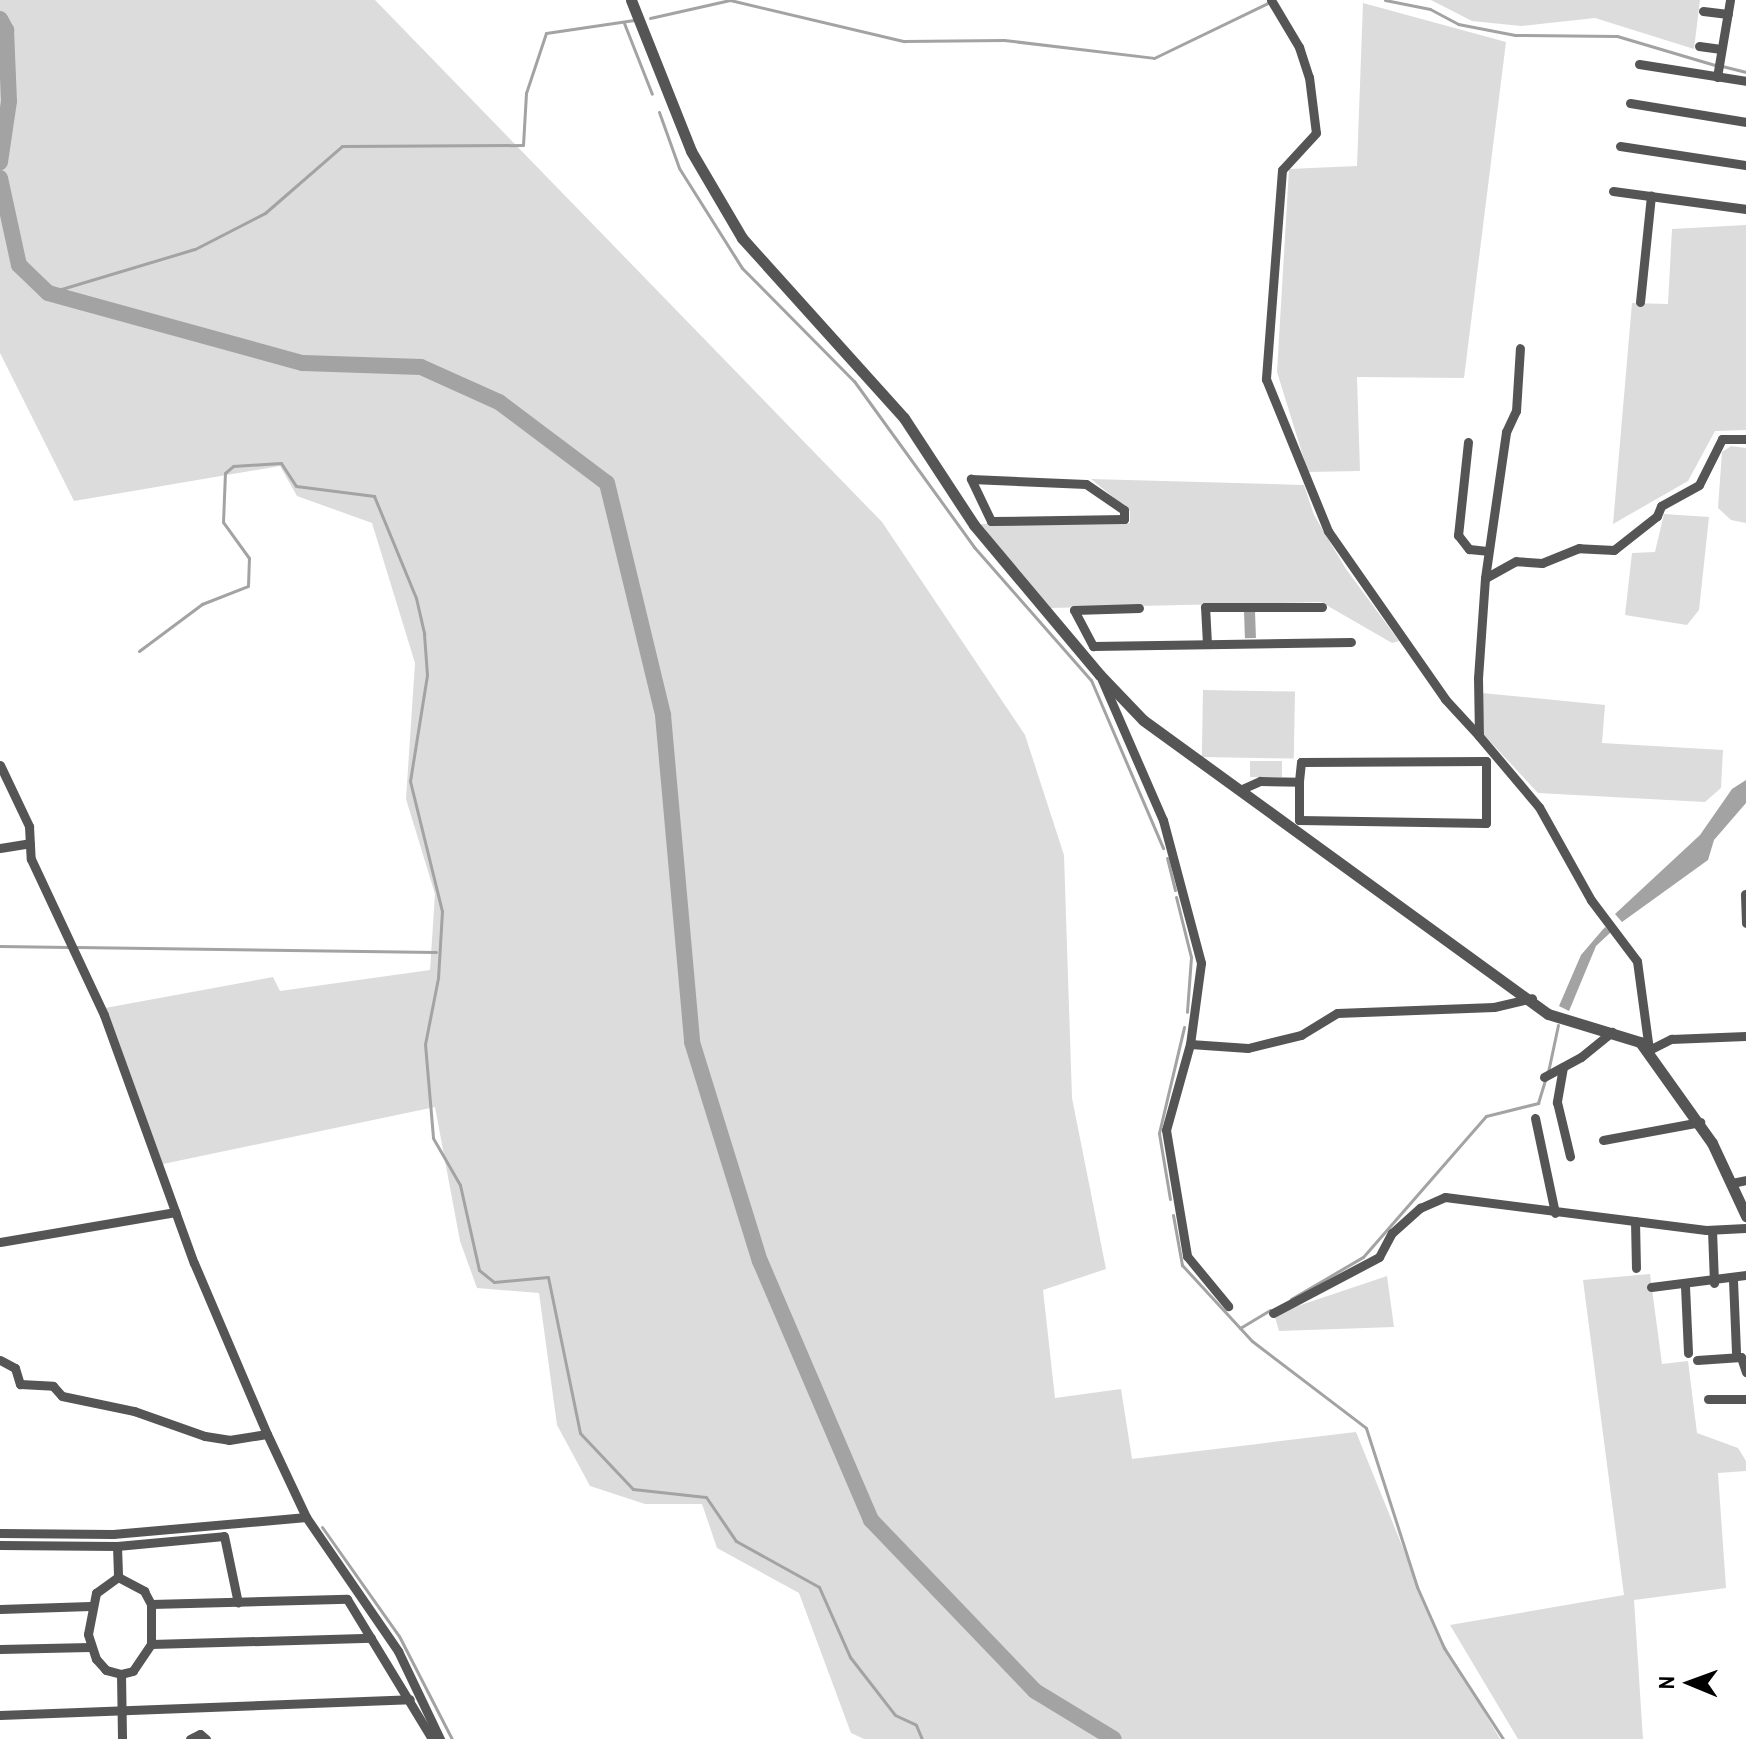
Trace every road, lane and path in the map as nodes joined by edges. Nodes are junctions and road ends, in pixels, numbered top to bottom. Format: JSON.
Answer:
{"nodes":[{"id":1,"x":631,"y":0,"type":"edge"},
{"id":2,"x":1271,"y":0,"type":"edge"},
{"id":3,"x":1730,"y":0,"type":"edge"},
{"id":4,"x":1703,"y":11,"type":"dead end"},
{"id":5,"x":1728,"y":14,"type":"junction"},
{"id":6,"x":1699,"y":46,"type":"dead end"},
{"id":7,"x":1721,"y":49,"type":"junction"},
{"id":8,"x":1639,"y":64,"type":"dead end"},
{"id":9,"x":1717,"y":77,"type":"junction"},
{"id":10,"x":1746,"y":81,"type":"edge"},
{"id":11,"x":1630,"y":103,"type":"dead end"},
{"id":12,"x":1746,"y":122,"type":"edge"},
{"id":13,"x":1620,"y":146,"type":"dead end"},
{"id":14,"x":1746,"y":165,"type":"edge"},
{"id":15,"x":1613,"y":191,"type":"dead end"},
{"id":16,"x":1651,"y":196,"type":"junction"},
{"id":17,"x":1746,"y":209,"type":"edge"},
{"id":18,"x":1640,"y":302,"type":"dead end"},
{"id":19,"x":1520,"y":348,"type":"dead end"},
{"id":20,"x":1746,"y":439,"type":"edge"},
{"id":21,"x":1468,"y":442,"type":"dead end"},
{"id":22,"x":982,"y":502,"type":"junction"},
{"id":23,"x":962,"y":507,"type":"junction"},
{"id":24,"x":1487,"y":551,"type":"junction"},
{"id":25,"x":1485,"y":578,"type":"junction"},
{"id":26,"x":1322,"y":607,"type":"dead end"},
{"id":27,"x":1139,"y":608,"type":"dead end"},
{"id":28,"x":1081,"y":624,"type":"junction"},
{"id":29,"x":1064,"y":633,"type":"junction"},
{"id":30,"x":1351,"y":642,"type":"dead end"},
{"id":31,"x":1207,"y":644,"type":"junction"},
{"id":32,"x":1100,"y":675,"type":"junction"},
{"id":33,"x":1479,"y":736,"type":"junction"},
{"id":34,"x":0,"y":765,"type":"edge"},
{"id":35,"x":1299,"y":782,"type":"junction"},
{"id":36,"x":1242,"y":789,"type":"junction"},
{"id":37,"x":30,"y":843,"type":"junction"},
{"id":38,"x":0,"y":848,"type":"edge"},
{"id":39,"x":1745,"y":894,"type":"edge"},
{"id":40,"x":1746,"y":923,"type":"edge"},
{"id":41,"x":1532,"y":998,"type":"junction"},
{"id":42,"x":1612,"y":1032,"type":"junction"},
{"id":43,"x":1746,"y":1036,"type":"edge"},
{"id":44,"x":1190,"y":1044,"type":"junction"},
{"id":45,"x":1649,"y":1050,"type":"junction"},
{"id":46,"x":1563,"y":1067,"type":"junction"},
{"id":47,"x":1548,"y":1075,"type":"dead end"},
{"id":48,"x":1535,"y":1118,"type":"dead end"},
{"id":49,"x":1700,"y":1122,"type":"junction"},
{"id":50,"x":1603,"y":1140,"type":"dead end"},
{"id":51,"x":1570,"y":1156,"type":"dead end"},
{"id":52,"x":1746,"y":1180,"type":"edge"},
{"id":53,"x":1732,"y":1183,"type":"junction"},
{"id":54,"x":1745,"y":1210,"type":"edge"},
{"id":55,"x":175,"y":1212,"type":"junction"},
{"id":56,"x":1555,"y":1213,"type":"junction"},
{"id":57,"x":1635,"y":1221,"type":"junction"},
{"id":58,"x":1746,"y":1228,"type":"edge"},
{"id":59,"x":1712,"y":1230,"type":"junction"},
{"id":60,"x":0,"y":1242,"type":"edge"},
{"id":61,"x":1636,"y":1268,"type":"dead end"},
{"id":62,"x":1746,"y":1275,"type":"edge"},
{"id":63,"x":1733,"y":1280,"type":"junction"},
{"id":64,"x":1714,"y":1283,"type":"junction"},
{"id":65,"x":1685,"y":1286,"type":"junction"},
{"id":66,"x":1651,"y":1287,"type":"dead end"},
{"id":67,"x":1228,"y":1306,"type":"dead end"},
{"id":68,"x":1273,"y":1313,"type":"dead end"},
{"id":69,"x":1736,"y":1352,"type":"dead end"},
{"id":70,"x":1688,"y":1353,"type":"dead end"},
{"id":71,"x":0,"y":1360,"type":"edge"},
{"id":72,"x":1697,"y":1360,"type":"dead end"},
{"id":73,"x":1746,"y":1372,"type":"edge"},
{"id":74,"x":1708,"y":1399,"type":"dead end"},
{"id":75,"x":1746,"y":1399,"type":"edge"},
{"id":76,"x":267,"y":1434,"type":"junction"},
{"id":77,"x":306,"y":1517,"type":"junction"},
{"id":78,"x":0,"y":1533,"type":"edge"},
{"id":79,"x":0,"y":1545,"type":"edge"},
{"id":80,"x":117,"y":1546,"type":"junction"},
{"id":81,"x":118,"y":1577,"type":"junction"},
{"id":82,"x":238,"y":1603,"type":"junction"},
{"id":83,"x":151,"y":1604,"type":"junction"},
{"id":84,"x":90,"y":1606,"type":"junction"},
{"id":85,"x":0,"y":1609,"type":"edge"},
{"id":86,"x":371,"y":1638,"type":"junction"},
{"id":87,"x":151,"y":1644,"type":"junction"},
{"id":88,"x":90,"y":1647,"type":"junction"},
{"id":89,"x":0,"y":1649,"type":"edge"},
{"id":90,"x":121,"y":1674,"type":"junction"},
{"id":91,"x":410,"y":1699,"type":"junction"},
{"id":92,"x":121,"y":1711,"type":"junction"},
{"id":93,"x":0,"y":1715,"type":"edge"},
{"id":94,"x":122,"y":1739,"type":"edge"},
{"id":95,"x":190,"y":1739,"type":"edge"},
{"id":96,"x":206,"y":1739,"type":"edge"},
{"id":97,"x":432,"y":1739,"type":"edge"},
{"id":98,"x":440,"y":1739,"type":"edge"}],
"edges":[{"from":1,"to":23,"type":"street"},
{"from":2,"to":33,"type":"street"},
{"from":3,"to":5,"type":"street"},
{"from":4,"to":5,"type":"street"},
{"from":5,"to":7,"type":"street"},
{"from":6,"to":7,"type":"street"},
{"from":7,"to":9,"type":"street"},
{"from":8,"to":9,"type":"street"},
{"from":9,"to":10,"type":"street"},
{"from":11,"to":12,"type":"street"},
{"from":13,"to":14,"type":"street"},
{"from":15,"to":16,"type":"street"},
{"from":16,"to":17,"type":"street"},
{"from":16,"to":18,"type":"street"},
{"from":19,"to":24,"type":"street"},
{"from":20,"to":25,"type":"street"},
{"from":21,"to":24,"type":"street"},
{"from":22,"to":22,"type":"street"},
{"from":22,"to":23,"type":"street"},
{"from":23,"to":29,"type":"street"},
{"from":24,"to":25,"type":"street"},
{"from":25,"to":33,"type":"street"},
{"from":26,"to":31,"type":"street"},
{"from":27,"to":28,"type":"street"},
{"from":28,"to":29,"type":"street"},
{"from":28,"to":31,"type":"street"},
{"from":29,"to":32,"type":"street"},
{"from":30,"to":31,"type":"street"},
{"from":32,"to":36,"type":"street"},
{"from":32,"to":44,"type":"street"},
{"from":33,"to":45,"type":"street"},
{"from":34,"to":37,"type":"street"},
{"from":35,"to":35,"type":"street"},
{"from":35,"to":36,"type":"street"},
{"from":36,"to":41,"type":"street"},
{"from":37,"to":38,"type":"street"},
{"from":37,"to":55,"type":"street"},
{"from":39,"to":40,"type":"street"},
{"from":41,"to":42,"type":"street"},
{"from":41,"to":44,"type":"street"},
{"from":42,"to":45,"type":"street"},
{"from":42,"to":46,"type":"street"},
{"from":43,"to":45,"type":"street"},
{"from":44,"to":67,"type":"street"},
{"from":45,"to":49,"type":"street"},
{"from":46,"to":47,"type":"street"},
{"from":46,"to":51,"type":"street"},
{"from":48,"to":56,"type":"street"},
{"from":49,"to":50,"type":"street"},
{"from":49,"to":53,"type":"street"},
{"from":52,"to":53,"type":"street"},
{"from":53,"to":54,"type":"street"},
{"from":55,"to":60,"type":"street"},
{"from":55,"to":76,"type":"street"},
{"from":56,"to":57,"type":"street"},
{"from":56,"to":68,"type":"street"},
{"from":57,"to":59,"type":"street"},
{"from":57,"to":61,"type":"street"},
{"from":58,"to":59,"type":"street"},
{"from":59,"to":64,"type":"street"},
{"from":62,"to":63,"type":"street"},
{"from":63,"to":64,"type":"street"},
{"from":63,"to":69,"type":"street"},
{"from":64,"to":65,"type":"street"},
{"from":65,"to":66,"type":"street"},
{"from":65,"to":70,"type":"street"},
{"from":71,"to":76,"type":"street"},
{"from":72,"to":73,"type":"street"},
{"from":74,"to":75,"type":"street"},
{"from":76,"to":77,"type":"street"},
{"from":77,"to":78,"type":"street"},
{"from":77,"to":98,"type":"street"},
{"from":79,"to":80,"type":"street"},
{"from":80,"to":81,"type":"street"},
{"from":80,"to":82,"type":"street"},
{"from":81,"to":83,"type":"street"},
{"from":81,"to":84,"type":"street"},
{"from":82,"to":83,"type":"street"},
{"from":82,"to":86,"type":"street"},
{"from":83,"to":87,"type":"street"},
{"from":84,"to":85,"type":"street"},
{"from":84,"to":88,"type":"street"},
{"from":86,"to":87,"type":"street"},
{"from":86,"to":91,"type":"street"},
{"from":87,"to":90,"type":"street"},
{"from":88,"to":89,"type":"street"},
{"from":88,"to":90,"type":"street"},
{"from":90,"to":92,"type":"street"},
{"from":91,"to":92,"type":"street"},
{"from":91,"to":97,"type":"street"},
{"from":92,"to":93,"type":"street"},
{"from":92,"to":94,"type":"street"},
{"from":95,"to":96,"type":"street"}]}
